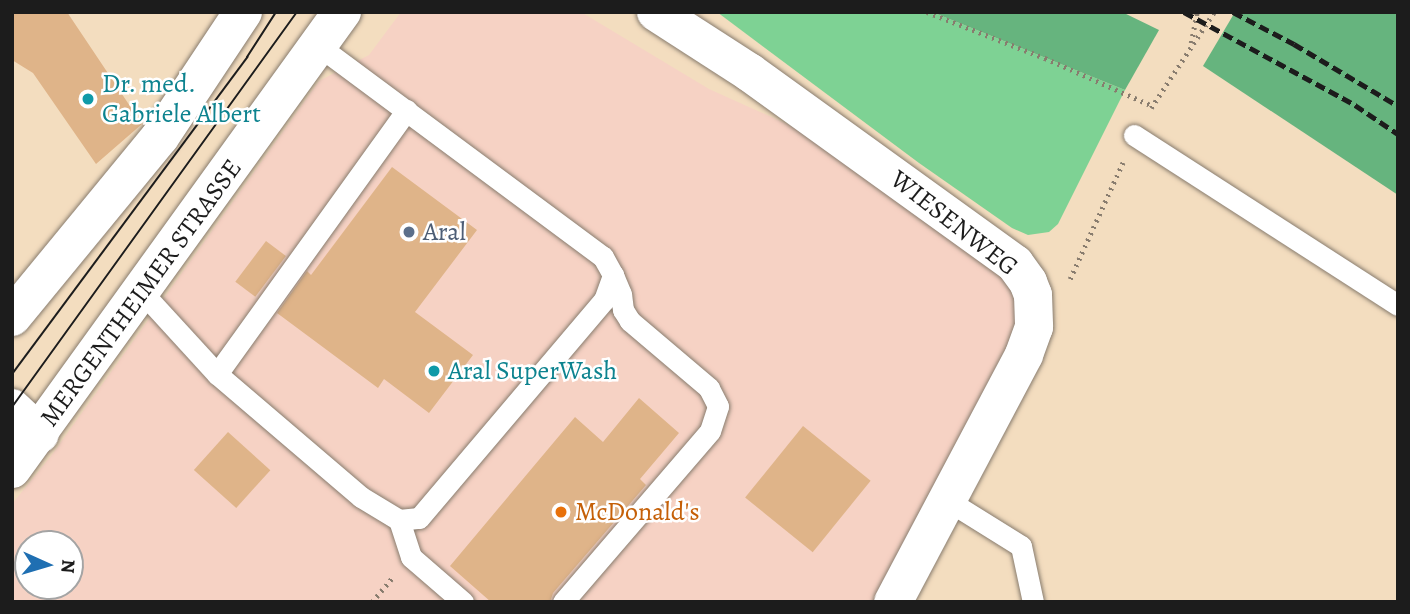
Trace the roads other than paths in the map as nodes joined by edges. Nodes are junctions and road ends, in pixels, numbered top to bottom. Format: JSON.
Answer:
{"nodes":[{"id":1,"x":243,"y":12,"type":"edge"},
{"id":2,"x":342,"y":12,"type":"edge"},
{"id":3,"x":656,"y":12,"type":"edge"},
{"id":4,"x":318,"y":45,"type":"junction"},
{"id":5,"x":407,"y":110,"type":"junction"},
{"id":6,"x":1134,"y":135,"type":"road end"},
{"id":7,"x":613,"y":275,"type":"junction"},
{"id":8,"x":141,"y":291,"type":"junction"},
{"id":9,"x":1398,"y":305,"type":"edge"},
{"id":10,"x":12,"y":317,"type":"edge"},
{"id":11,"x":217,"y":374,"type":"junction"},
{"id":12,"x":12,"y":408,"type":"edge"},
{"id":13,"x":40,"y":434,"type":"junction"},
{"id":14,"x":12,"y":469,"type":"edge"},
{"id":15,"x":947,"y":500,"type":"junction"},
{"id":16,"x":399,"y":520,"type":"junction"},
{"id":17,"x":463,"y":602,"type":"edge"},
{"id":18,"x":563,"y":602,"type":"edge"},
{"id":19,"x":893,"y":602,"type":"edge"},
{"id":20,"x":1033,"y":602,"type":"edge"}],
"edges":[{"from":1,"to":10,"type":"main road"},
{"from":2,"to":4,"type":"main road","name":"MERGENTHEIMER STRASSE"},
{"from":3,"to":15,"type":"main road","name":"WIESENWEG"},
{"from":4,"to":5,"type":"lane"},
{"from":4,"to":8,"type":"main road","name":"MERGENTHEIMER STRASSE"},
{"from":5,"to":7,"type":"lane"},
{"from":5,"to":11,"type":"lane"},
{"from":6,"to":9,"type":"lane"},
{"from":7,"to":16,"type":"lane"},
{"from":7,"to":18,"type":"lane"},
{"from":8,"to":11,"type":"lane"},
{"from":8,"to":13,"type":"main road","name":"MERGENTHEIMER STRASSE"},
{"from":11,"to":16,"type":"lane"},
{"from":12,"to":13,"type":"main road"},
{"from":13,"to":14,"type":"main road","name":"MERGENTHEIMER STRASSE"},
{"from":15,"to":19,"type":"main road","name":"WIESENWEG"},
{"from":15,"to":20,"type":"lane"},
{"from":16,"to":17,"type":"lane"}]}
